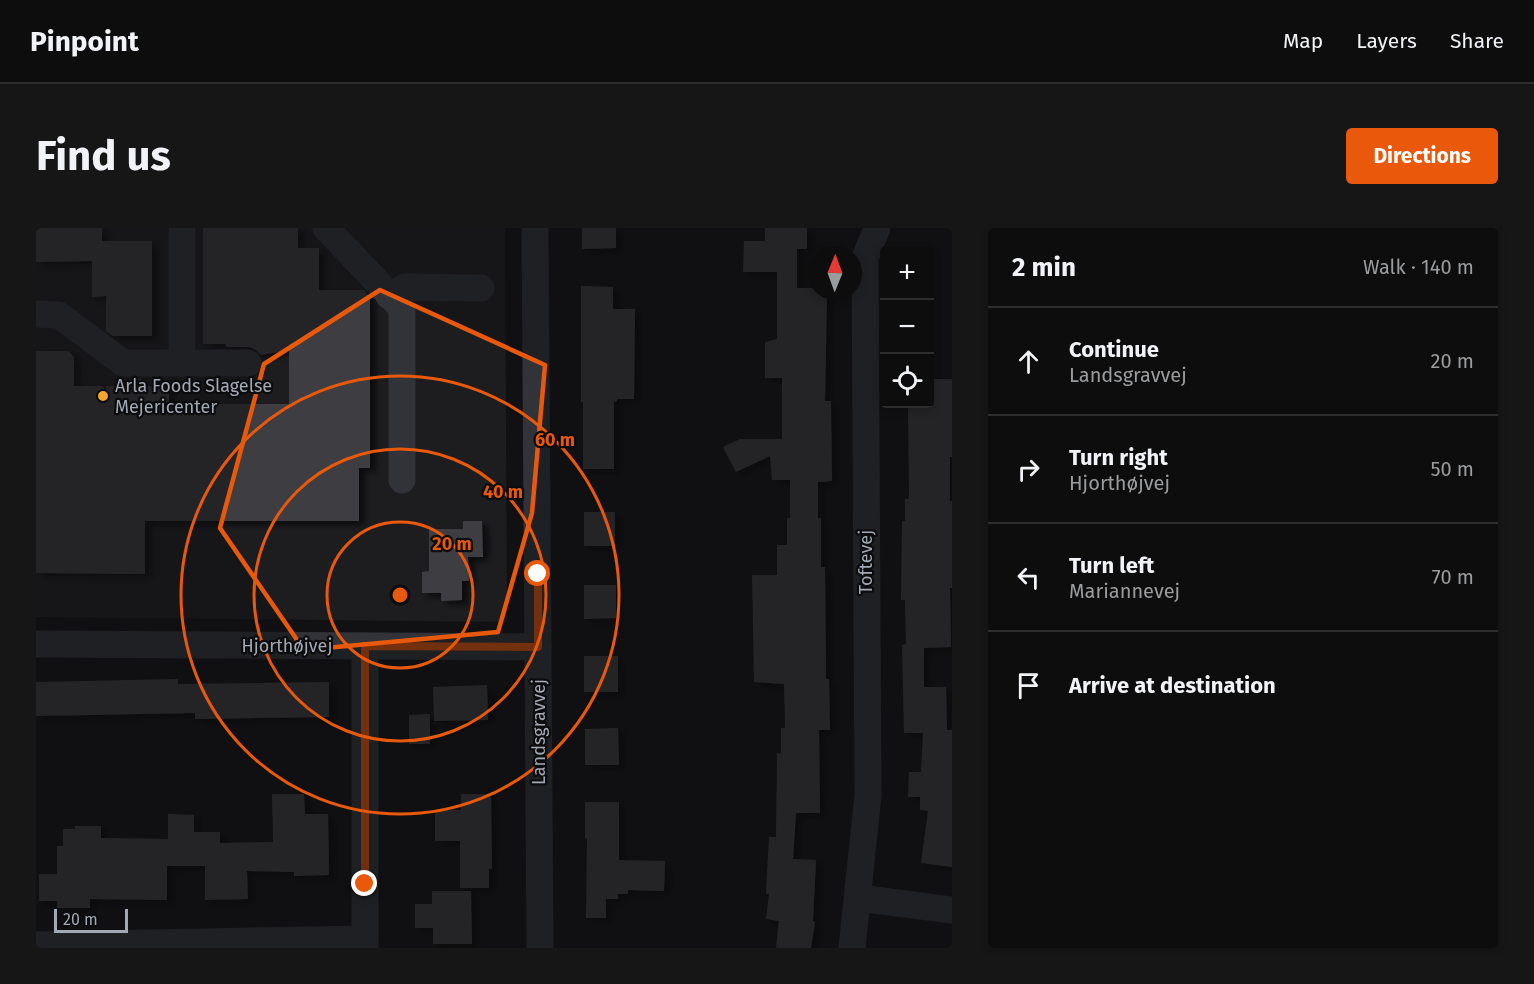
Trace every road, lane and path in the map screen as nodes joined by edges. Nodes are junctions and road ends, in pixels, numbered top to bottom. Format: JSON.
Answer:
{"nodes":[{"id":1,"x":326,"y":228,"type":"edge"},
{"id":2,"x":535,"y":228,"type":"edge"},
{"id":3,"x":877,"y":228,"type":"edge"},
{"id":4,"x":182,"y":232,"type":"dead end"},
{"id":5,"x":482,"y":288,"type":"dead end"},
{"id":6,"x":389,"y":296,"type":"junction"},
{"id":7,"x":36,"y":314,"type":"edge"},
{"id":8,"x":182,"y":363,"type":"junction"},
{"id":9,"x":248,"y":363,"type":"dead end"},
{"id":10,"x":402,"y":480,"type":"dead end"},
{"id":11,"x":36,"y":644,"type":"edge"},
{"id":12,"x":365,"y":646,"type":"junction"},
{"id":13,"x":538,"y":647,"type":"junction"},
{"id":14,"x":859,"y":898,"type":"junction"},
{"id":15,"x":952,"y":910,"type":"edge"},
{"id":16,"x":365,"y":943,"type":"edge"},
{"id":17,"x":36,"y":945,"type":"edge"},
{"id":18,"x":540,"y":948,"type":"edge"},
{"id":19,"x":852,"y":948,"type":"edge"}],
"edges":[{"from":1,"to":6,"type":"street"},
{"from":2,"to":13,"type":"street","name":"Landsgravvej"},
{"from":3,"to":14,"type":"street","name":"Toftevej"},
{"from":4,"to":8,"type":"street"},
{"from":5,"to":6,"type":"street"},
{"from":6,"to":10,"type":"street"},
{"from":7,"to":8,"type":"street"},
{"from":8,"to":9,"type":"street"},
{"from":11,"to":12,"type":"street","name":"Hjorthøjvej"},
{"from":12,"to":13,"type":"street","name":"Hjorthøjvej"},
{"from":12,"to":16,"type":"street"},
{"from":13,"to":18,"type":"street","name":"Landsgravvej"},
{"from":14,"to":15,"type":"street"},
{"from":14,"to":19,"type":"street","name":"Toftevej"},
{"from":16,"to":17,"type":"street"}]}
